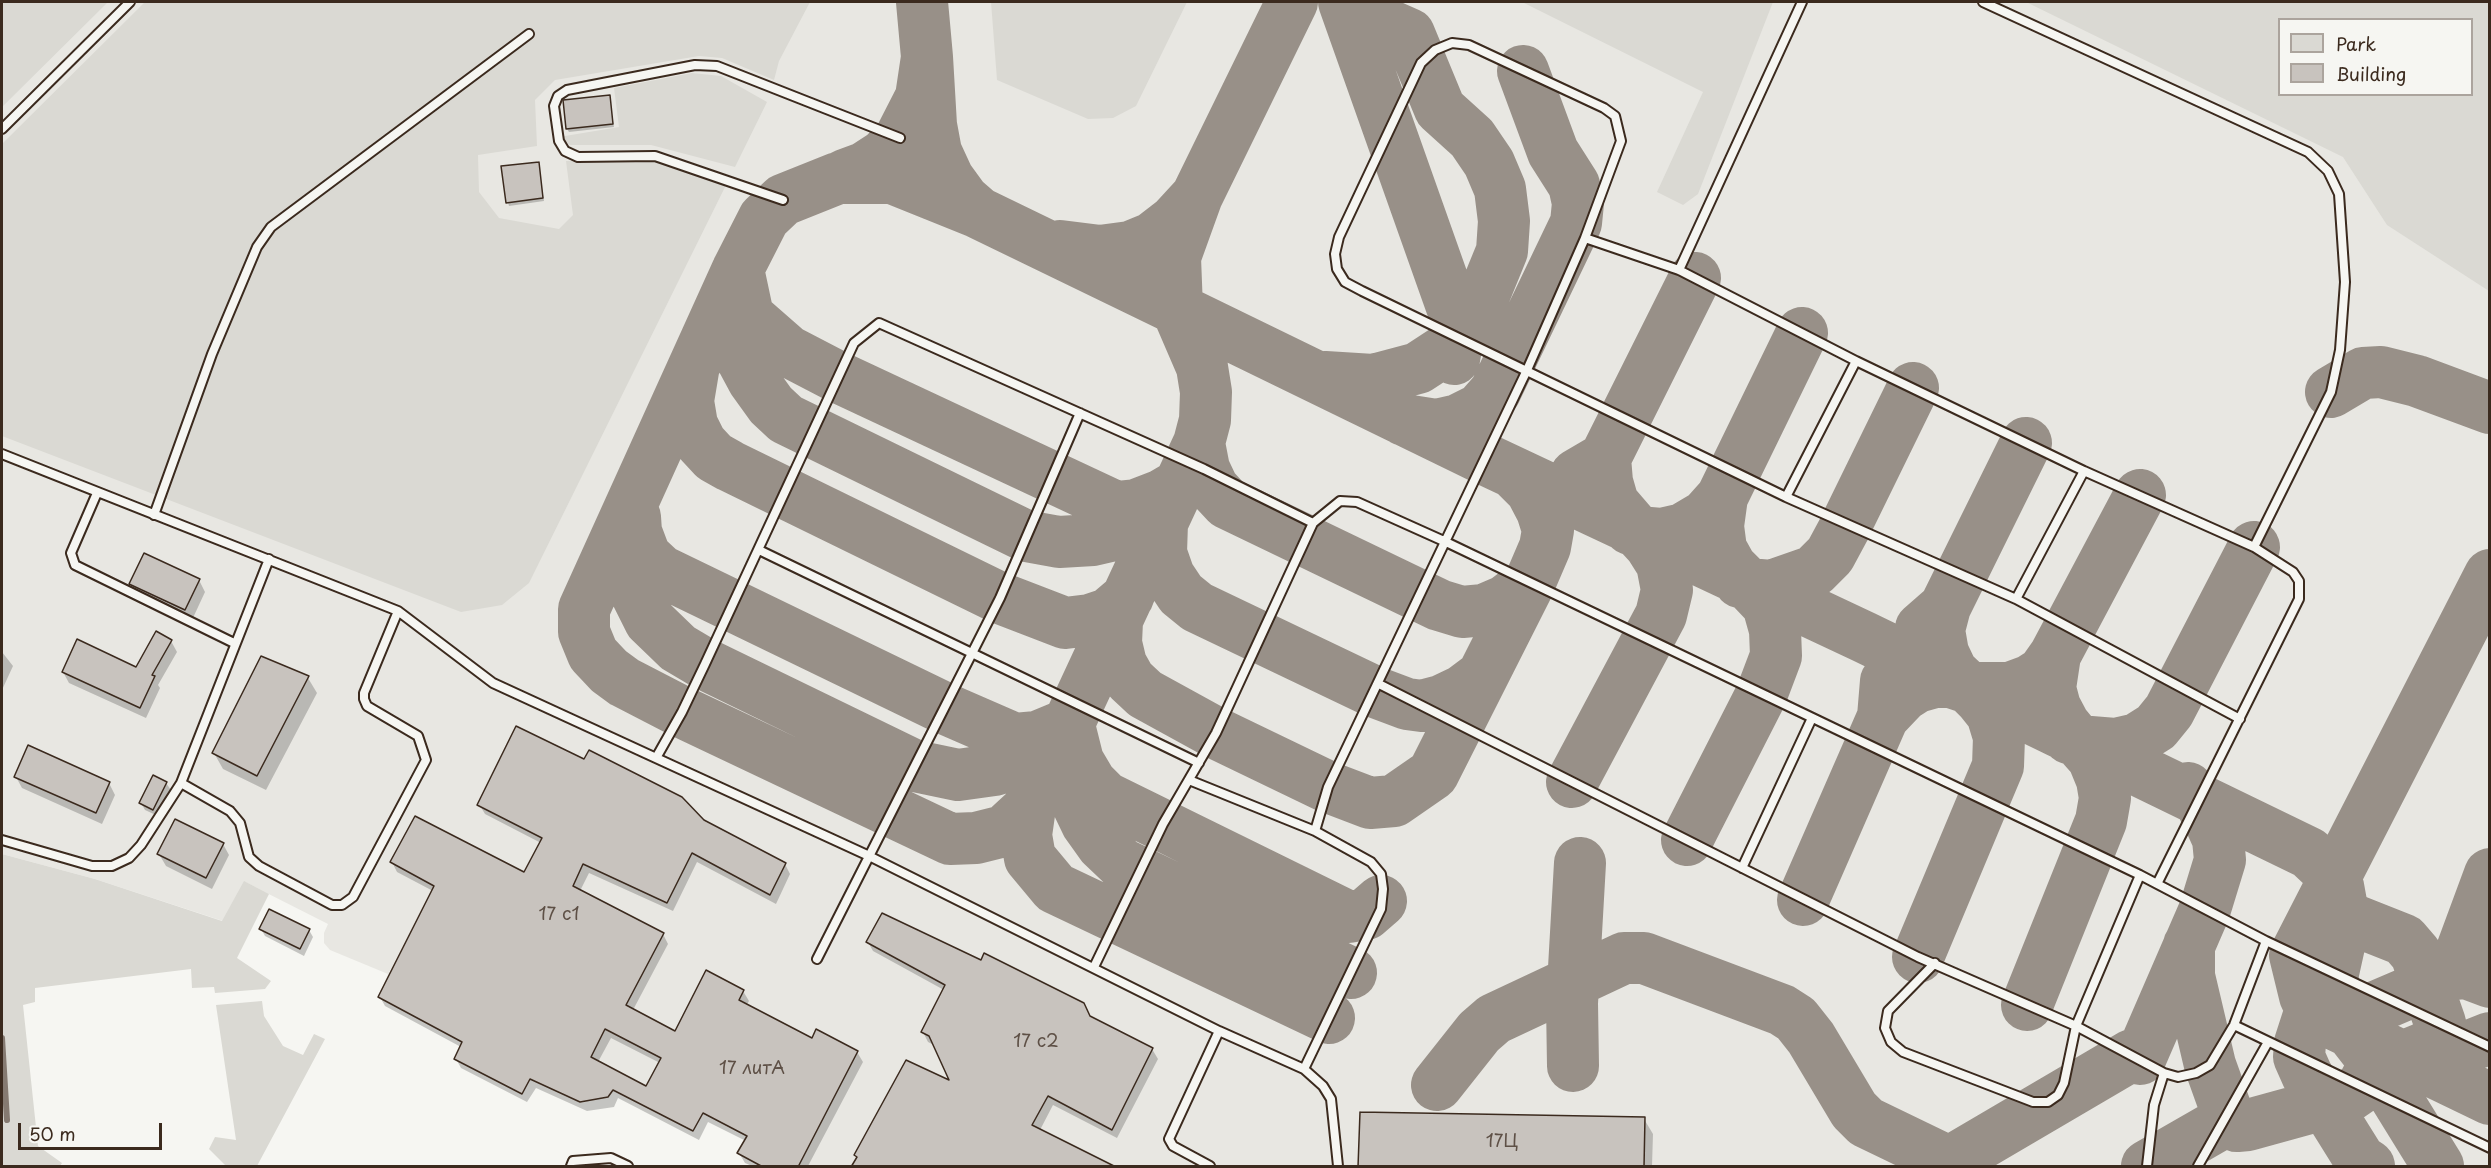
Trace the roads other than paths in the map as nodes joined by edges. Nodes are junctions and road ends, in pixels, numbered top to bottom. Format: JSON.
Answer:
{"nodes":[{"id":1,"x":130,"y":2,"type":"edge"},
{"id":2,"x":1802,"y":2,"type":"edge"},
{"id":3,"x":1983,"y":2,"type":"edge"},
{"id":4,"x":529,"y":34,"type":"dead end"},
{"id":5,"x":2,"y":129,"type":"edge"},
{"id":6,"x":900,"y":138,"type":"dead end"},
{"id":7,"x":783,"y":200,"type":"dead end"},
{"id":8,"x":1585,"y":238,"type":"junction"},
{"id":9,"x":1679,"y":270,"type":"junction"},
{"id":10,"x":1856,"y":361,"type":"junction"},
{"id":11,"x":1527,"y":370,"type":"junction"},
{"id":12,"x":1080,"y":413,"type":"junction"},
{"id":13,"x":2,"y":454,"type":"edge"},
{"id":14,"x":2084,"y":471,"type":"junction"},
{"id":15,"x":97,"y":493,"type":"junction"},
{"id":16,"x":1786,"y":497,"type":"junction"},
{"id":17,"x":154,"y":515,"type":"junction"},
{"id":18,"x":1312,"y":522,"type":"junction"},
{"id":19,"x":1446,"y":542,"type":"junction"},
{"id":20,"x":2254,"y":547,"type":"junction"},
{"id":21,"x":759,"y":550,"type":"junction"},
{"id":22,"x":269,"y":559,"type":"junction"},
{"id":23,"x":2016,"y":600,"type":"junction"},
{"id":24,"x":398,"y":610,"type":"junction"},
{"id":25,"x":234,"y":643,"type":"junction"},
{"id":26,"x":972,"y":653,"type":"junction"},
{"id":27,"x":1379,"y":684,"type":"junction"},
{"id":28,"x":1812,"y":718,"type":"junction"},
{"id":29,"x":2240,"y":719,"type":"junction"},
{"id":30,"x":656,"y":758,"type":"junction"},
{"id":31,"x":1199,"y":763,"type":"junction"},
{"id":32,"x":1190,"y":780,"type":"junction"},
{"id":33,"x":181,"y":783,"type":"junction"},
{"id":34,"x":1315,"y":831,"type":"junction"},
{"id":35,"x":2,"y":840,"type":"edge"},
{"id":36,"x":867,"y":855,"type":"junction"},
{"id":37,"x":1742,"y":868,"type":"junction"},
{"id":38,"x":2140,"y":875,"type":"junction"},
{"id":39,"x":2157,"y":884,"type":"junction"},
{"id":40,"x":2266,"y":941,"type":"junction"},
{"id":41,"x":817,"y":959,"type":"dead end"},
{"id":42,"x":1935,"y":963,"type":"junction"},
{"id":43,"x":1094,"y":967,"type":"junction"},
{"id":44,"x":2234,"y":1025,"type":"junction"},
{"id":45,"x":2076,"y":1026,"type":"junction"},
{"id":46,"x":1219,"y":1031,"type":"junction"},
{"id":47,"x":2268,"y":1042,"type":"junction"},
{"id":48,"x":2490,"y":1047,"type":"edge"},
{"id":49,"x":1304,"y":1069,"type":"junction"},
{"id":50,"x":2164,"y":1072,"type":"junction"},
{"id":51,"x":2490,"y":1148,"type":"edge"},
{"id":52,"x":571,"y":1167,"type":"edge"},
{"id":53,"x":628,"y":1167,"type":"edge"},
{"id":54,"x":1210,"y":1167,"type":"edge"},
{"id":55,"x":1338,"y":1167,"type":"edge"},
{"id":56,"x":2146,"y":1167,"type":"edge"},
{"id":57,"x":2198,"y":1167,"type":"edge"}],
"edges":[{"from":1,"to":5,"type":"lane"},
{"from":2,"to":9,"type":"lane"},
{"from":3,"to":20,"type":"lane"},
{"from":4,"to":17,"type":"lane"},
{"from":6,"to":7,"type":"lane"},
{"from":8,"to":9,"type":"lane"},
{"from":8,"to":11,"type":"lane"},
{"from":8,"to":11,"type":"lane"},
{"from":9,"to":10,"type":"lane"},
{"from":10,"to":14,"type":"lane"},
{"from":10,"to":16,"type":"lane"},
{"from":11,"to":16,"type":"lane"},
{"from":11,"to":19,"type":"lane"},
{"from":12,"to":18,"type":"lane"},
{"from":12,"to":21,"type":"lane"},
{"from":12,"to":26,"type":"lane"},
{"from":13,"to":15,"type":"lane"},
{"from":14,"to":20,"type":"lane"},
{"from":14,"to":23,"type":"lane"},
{"from":15,"to":17,"type":"lane"},
{"from":15,"to":25,"type":"lane"},
{"from":16,"to":23,"type":"lane"},
{"from":17,"to":22,"type":"lane"},
{"from":18,"to":19,"type":"lane"},
{"from":18,"to":31,"type":"lane"},
{"from":19,"to":27,"type":"lane"},
{"from":19,"to":28,"type":"lane"},
{"from":20,"to":29,"type":"lane"},
{"from":21,"to":26,"type":"lane"},
{"from":21,"to":30,"type":"lane"},
{"from":22,"to":24,"type":"lane"},
{"from":22,"to":25,"type":"lane"},
{"from":23,"to":29,"type":"lane"},
{"from":24,"to":30,"type":"lane"},
{"from":24,"to":33,"type":"lane"},
{"from":25,"to":33,"type":"lane"},
{"from":26,"to":31,"type":"lane"},
{"from":26,"to":36,"type":"lane"},
{"from":27,"to":34,"type":"lane"},
{"from":27,"to":37,"type":"lane"},
{"from":28,"to":37,"type":"lane"},
{"from":28,"to":38,"type":"lane"},
{"from":29,"to":39,"type":"lane"},
{"from":30,"to":36,"type":"lane"},
{"from":31,"to":32,"type":"lane"},
{"from":32,"to":34,"type":"lane"},
{"from":32,"to":43,"type":"lane"},
{"from":33,"to":35,"type":"lane"},
{"from":34,"to":49,"type":"lane"},
{"from":36,"to":41,"type":"lane"},
{"from":36,"to":43,"type":"lane"},
{"from":37,"to":42,"type":"lane"},
{"from":38,"to":39,"type":"lane"},
{"from":38,"to":45,"type":"lane"},
{"from":39,"to":40,"type":"lane"},
{"from":40,"to":44,"type":"lane"},
{"from":40,"to":48,"type":"lane"},
{"from":42,"to":45,"type":"lane"},
{"from":42,"to":45,"type":"lane"},
{"from":43,"to":46,"type":"lane"},
{"from":44,"to":47,"type":"lane"},
{"from":44,"to":50,"type":"lane"},
{"from":45,"to":50,"type":"lane"},
{"from":46,"to":49,"type":"lane"},
{"from":46,"to":54,"type":"lane"},
{"from":47,"to":51,"type":"lane"},
{"from":47,"to":57,"type":"lane"},
{"from":49,"to":55,"type":"lane"},
{"from":50,"to":56,"type":"lane"},
{"from":52,"to":53,"type":"lane"}]}
